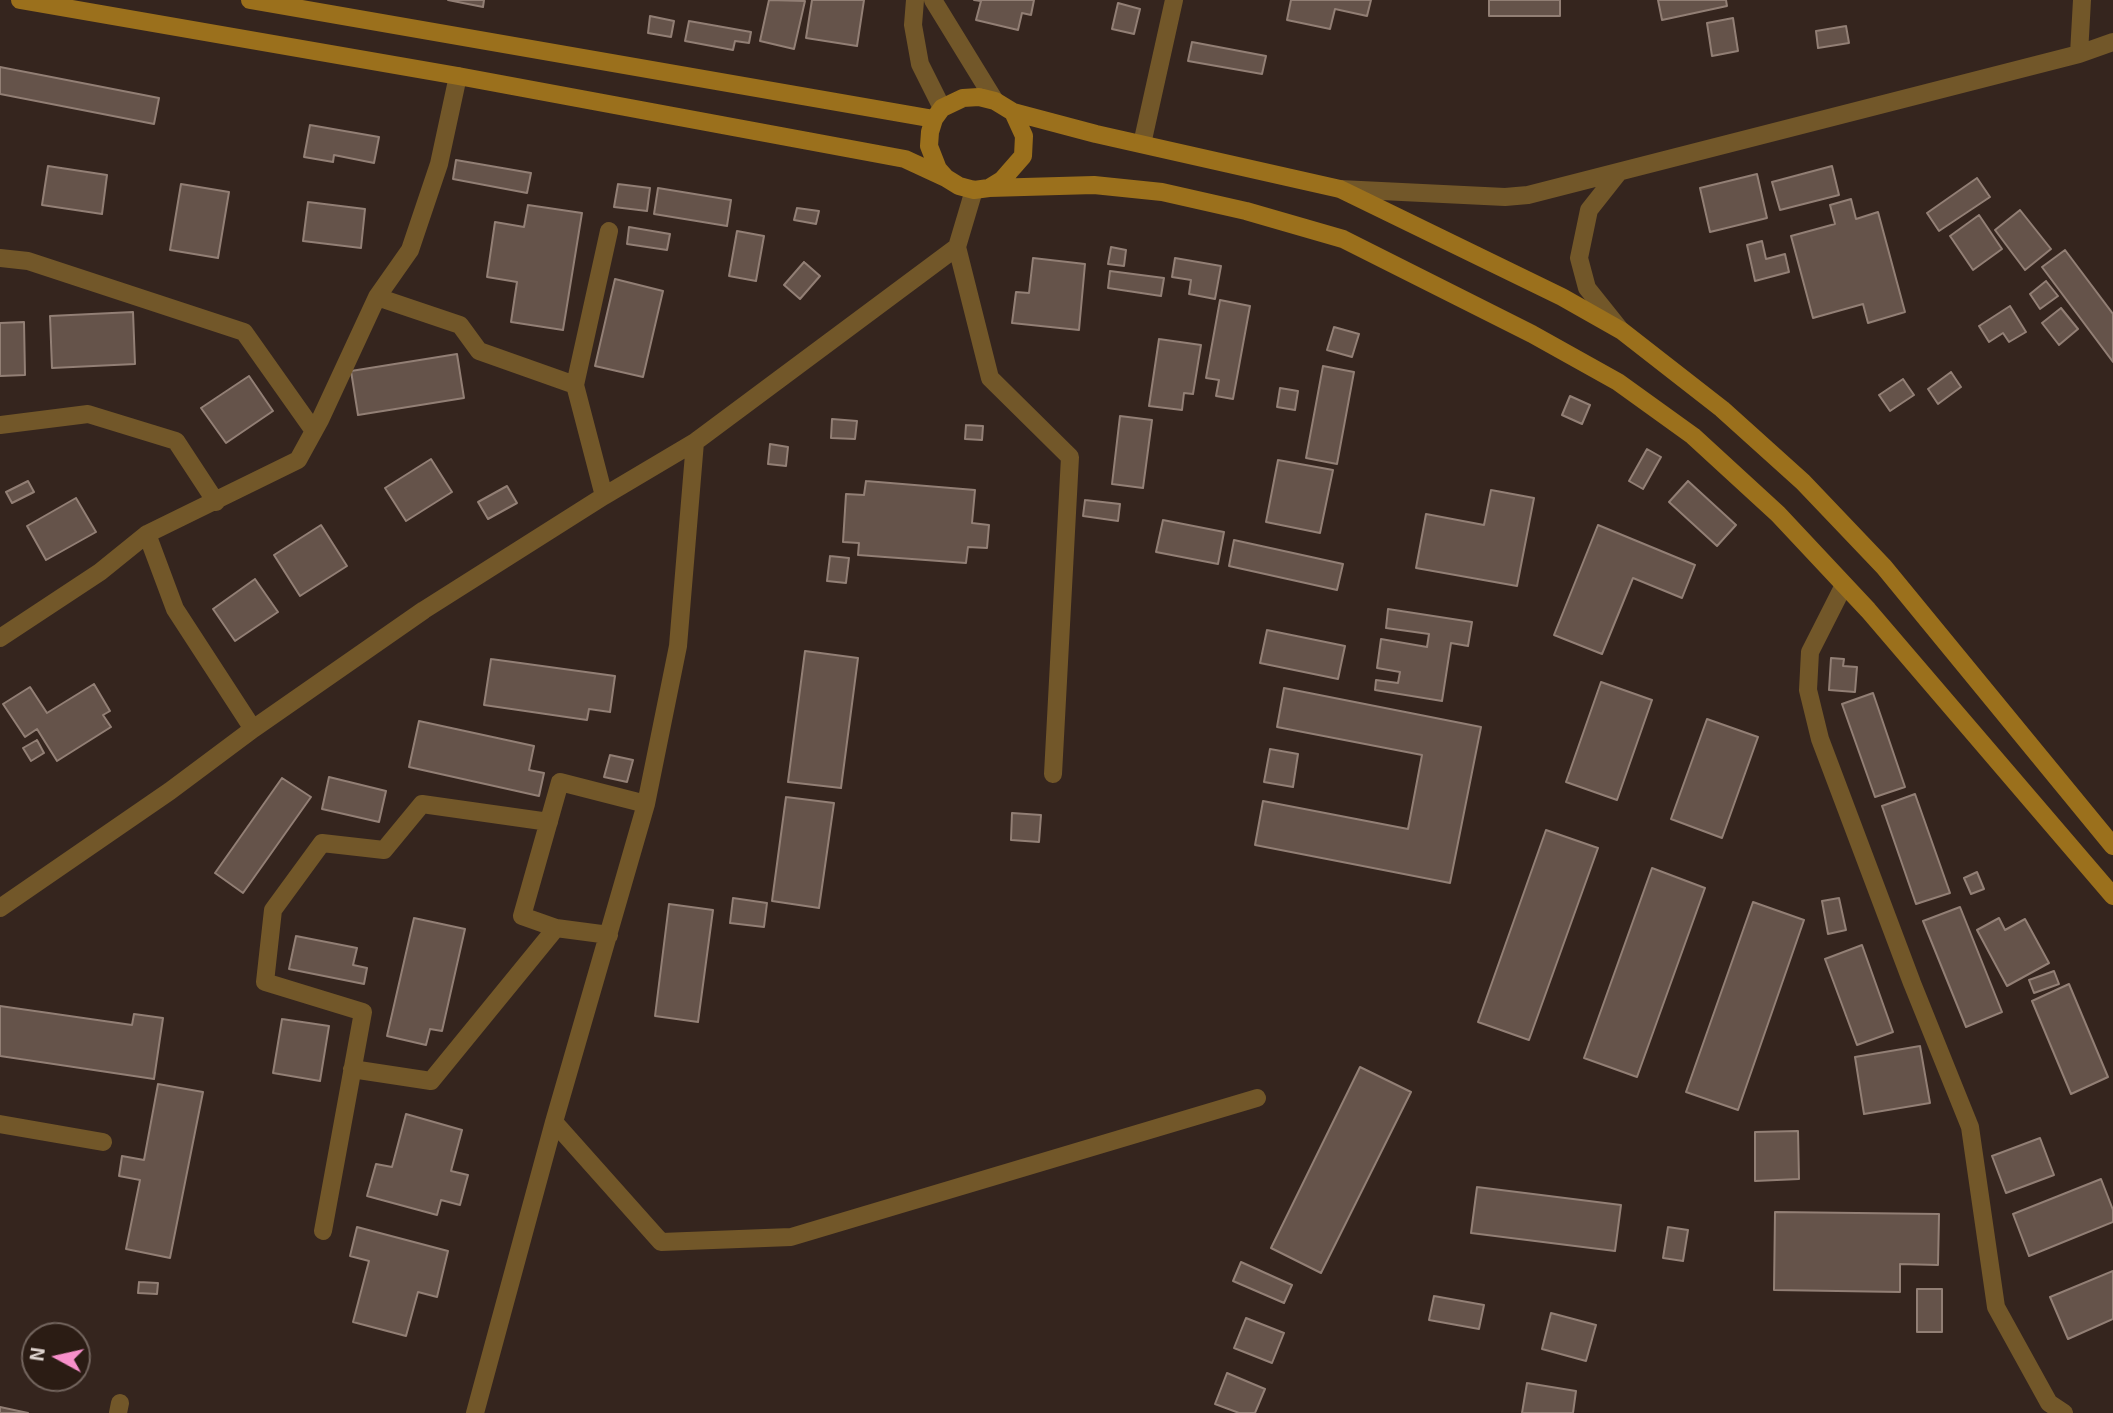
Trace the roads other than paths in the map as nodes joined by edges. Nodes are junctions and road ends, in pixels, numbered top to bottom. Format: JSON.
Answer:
{"nodes":[{"id":1,"x":19,"y":0,"type":"edge"},
{"id":2,"x":250,"y":0,"type":"edge"},
{"id":3,"x":915,"y":0,"type":"edge"},
{"id":4,"x":933,"y":0,"type":"edge"},
{"id":5,"x":1174,"y":0,"type":"edge"},
{"id":6,"x":2082,"y":0,"type":"edge"},
{"id":7,"x":2113,"y":42,"type":"edge"},
{"id":8,"x":2080,"y":54,"type":"junction"},
{"id":9,"x":458,"y":76,"type":"junction"},
{"id":10,"x":995,"y":101,"type":"junction"},
{"id":11,"x":1013,"y":111,"type":"junction"},
{"id":12,"x":938,"y":114,"type":"junction"},
{"id":13,"x":1142,"y":144,"type":"junction"},
{"id":14,"x":1619,"y":172,"type":"junction"},
{"id":15,"x":946,"y":178,"type":"junction"},
{"id":16,"x":982,"y":189,"type":"junction"},
{"id":17,"x":1339,"y":189,"type":"junction"},
{"id":18,"x":609,"y":232,"type":"dead end"},
{"id":19,"x":957,"y":247,"type":"junction"},
{"id":20,"x":0,"y":258,"type":"edge"},
{"id":21,"x":377,"y":297,"type":"junction"},
{"id":22,"x":1622,"y":331,"type":"junction"},
{"id":23,"x":575,"y":385,"type":"junction"},
{"id":24,"x":0,"y":425,"type":"edge"},
{"id":25,"x":314,"y":431,"type":"junction"},
{"id":26,"x":695,"y":442,"type":"junction"},
{"id":27,"x":604,"y":496,"type":"junction"},
{"id":28,"x":216,"y":502,"type":"junction"},
{"id":29,"x":147,"y":534,"type":"junction"},
{"id":30,"x":1844,"y":585,"type":"junction"},
{"id":31,"x":0,"y":638,"type":"edge"},
{"id":32,"x":254,"y":729,"type":"junction"},
{"id":33,"x":1053,"y":774,"type":"dead end"},
{"id":34,"x":646,"y":804,"type":"junction"},
{"id":35,"x":549,"y":822,"type":"junction"},
{"id":36,"x":2113,"y":846,"type":"edge"},
{"id":37,"x":2113,"y":896,"type":"edge"},
{"id":38,"x":0,"y":908,"type":"edge"},
{"id":39,"x":556,"y":928,"type":"junction"},
{"id":40,"x":609,"y":935,"type":"junction"},
{"id":41,"x":352,"y":1069,"type":"junction"},
{"id":42,"x":1257,"y":1098,"type":"dead end"},
{"id":43,"x":554,"y":1122,"type":"junction"},
{"id":44,"x":0,"y":1124,"type":"edge"},
{"id":45,"x":103,"y":1142,"type":"dead end"},
{"id":46,"x":323,"y":1231,"type":"dead end"},
{"id":47,"x":475,"y":1413,"type":"edge"},
{"id":48,"x":2064,"y":1413,"type":"edge"}],
"edges":[{"from":1,"to":9,"type":"main road"},
{"from":2,"to":12,"type":"main road"},
{"from":3,"to":12,"type":"street"},
{"from":4,"to":10,"type":"street"},
{"from":5,"to":13,"type":"street"},
{"from":6,"to":8,"type":"street"},
{"from":7,"to":8,"type":"street"},
{"from":8,"to":14,"type":"street"},
{"from":9,"to":15,"type":"main road"},
{"from":9,"to":21,"type":"street"},
{"from":10,"to":11,"type":"main road"},
{"from":10,"to":12,"type":"main road"},
{"from":11,"to":13,"type":"main road"},
{"from":11,"to":16,"type":"main road"},
{"from":12,"to":15,"type":"main road"},
{"from":13,"to":17,"type":"main road"},
{"from":14,"to":17,"type":"street"},
{"from":14,"to":22,"type":"street"},
{"from":15,"to":16,"type":"main road"},
{"from":16,"to":19,"type":"street"},
{"from":16,"to":30,"type":"main road"},
{"from":17,"to":22,"type":"main road"},
{"from":18,"to":23,"type":"street"},
{"from":19,"to":26,"type":"street"},
{"from":19,"to":33,"type":"street"},
{"from":20,"to":25,"type":"street"},
{"from":21,"to":23,"type":"street"},
{"from":21,"to":25,"type":"street"},
{"from":22,"to":36,"type":"main road"},
{"from":23,"to":27,"type":"street"},
{"from":24,"to":28,"type":"street"},
{"from":25,"to":28,"type":"street"},
{"from":26,"to":27,"type":"street"},
{"from":26,"to":34,"type":"street"},
{"from":27,"to":32,"type":"street"},
{"from":28,"to":29,"type":"street"},
{"from":29,"to":31,"type":"street"},
{"from":29,"to":32,"type":"street"},
{"from":30,"to":37,"type":"main road"},
{"from":30,"to":48,"type":"street"},
{"from":32,"to":38,"type":"street"},
{"from":34,"to":35,"type":"street"},
{"from":34,"to":40,"type":"street"},
{"from":35,"to":39,"type":"street"},
{"from":35,"to":41,"type":"street"},
{"from":39,"to":40,"type":"street"},
{"from":39,"to":41,"type":"street"},
{"from":40,"to":43,"type":"street"},
{"from":41,"to":46,"type":"street"},
{"from":42,"to":43,"type":"street"},
{"from":43,"to":47,"type":"street"},
{"from":44,"to":45,"type":"street"}]}
